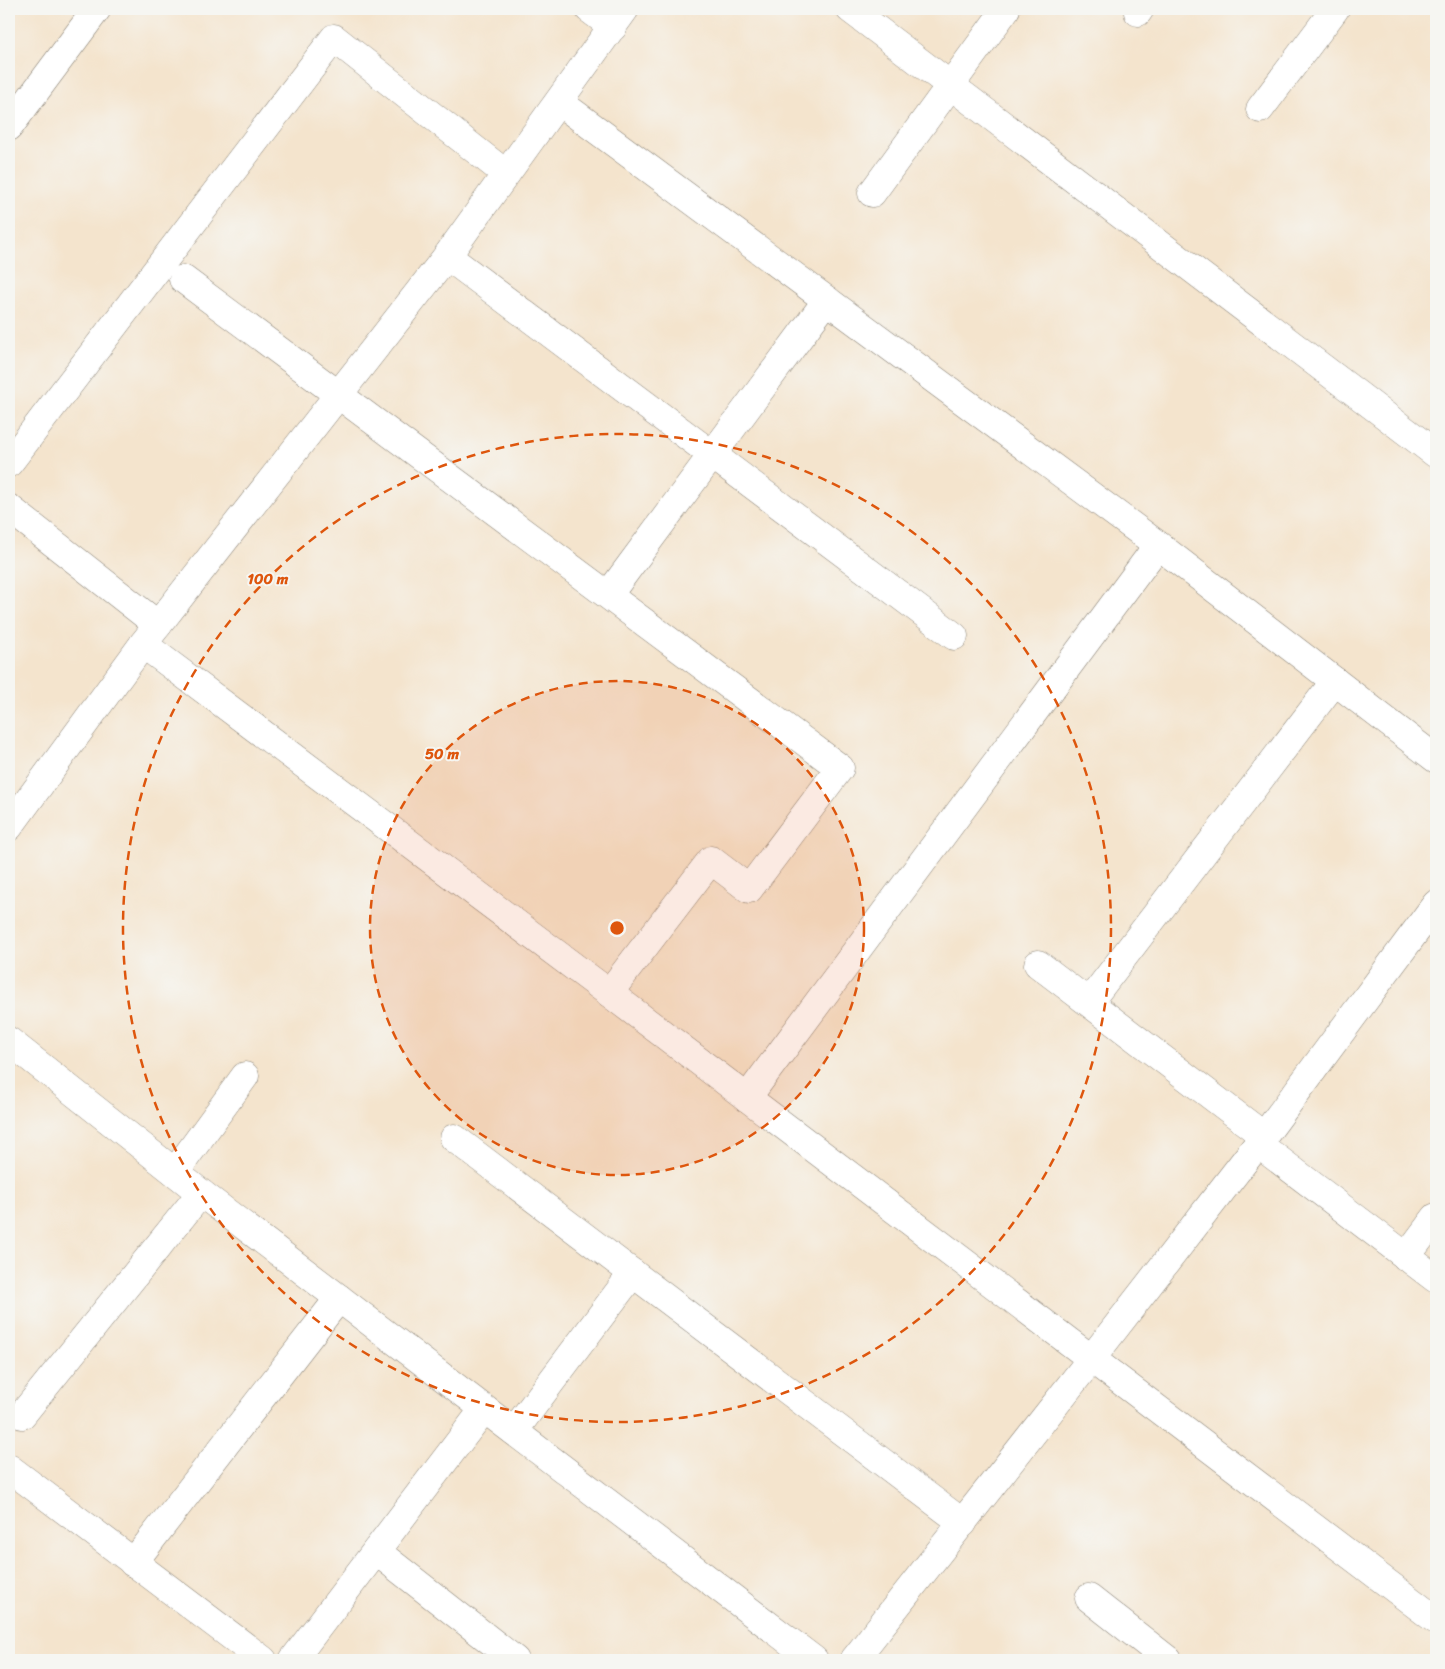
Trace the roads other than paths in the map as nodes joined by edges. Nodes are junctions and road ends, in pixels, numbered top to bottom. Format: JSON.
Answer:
{"nodes":[{"id":1,"x":97,"y":9,"type":"edge"},
{"id":2,"x":589,"y":9,"type":"edge"},
{"id":3,"x":850,"y":9,"type":"edge"},
{"id":4,"x":1006,"y":9,"type":"edge"},
{"id":5,"x":1335,"y":9,"type":"edge"},
{"id":6,"x":619,"y":18,"type":"edge"},
{"id":7,"x":950,"y":85,"type":"junction"},
{"id":8,"x":559,"y":102,"type":"junction"},
{"id":9,"x":1260,"y":109,"type":"dead end"},
{"id":10,"x":9,"y":127,"type":"edge"},
{"id":11,"x":506,"y":174,"type":"junction"},
{"id":12,"x":872,"y":192,"type":"dead end"},
{"id":13,"x":447,"y":256,"type":"junction"},
{"id":14,"x":183,"y":279,"type":"dead end"},
{"id":15,"x":827,"y":300,"type":"junction"},
{"id":16,"x":340,"y":394,"type":"junction"},
{"id":17,"x":713,"y":454,"type":"junction"},
{"id":18,"x":1436,"y":454,"type":"edge"},
{"id":19,"x":9,"y":463,"type":"edge"},
{"id":20,"x":9,"y":508,"type":"edge"},
{"id":21,"x":1158,"y":545,"type":"junction"},
{"id":22,"x":609,"y":594,"type":"junction"},
{"id":23,"x":151,"y":634,"type":"junction"},
{"id":24,"x":954,"y":636,"type":"dead end"},
{"id":25,"x":1335,"y":681,"type":"junction"},
{"id":26,"x":1436,"y":759,"type":"edge"},
{"id":27,"x":9,"y":827,"type":"edge"},
{"id":28,"x":1436,"y":904,"type":"edge"},
{"id":29,"x":1038,"y":964,"type":"dead end"},
{"id":30,"x":609,"y":993,"type":"junction"},
{"id":31,"x":1089,"y":1002,"type":"junction"},
{"id":32,"x":9,"y":1041,"type":"edge"},
{"id":33,"x":245,"y":1076,"type":"dead end"},
{"id":34,"x":747,"y":1098,"type":"junction"},
{"id":35,"x":454,"y":1138,"type":"dead end"},
{"id":36,"x":1261,"y":1140,"type":"junction"},
{"id":37,"x":175,"y":1172,"type":"junction"},
{"id":38,"x":202,"y":1193,"type":"junction"},
{"id":39,"x":1436,"y":1217,"type":"edge"},
{"id":40,"x":1406,"y":1256,"type":"junction"},
{"id":41,"x":633,"y":1273,"type":"junction"},
{"id":42,"x":1436,"y":1279,"type":"edge"},
{"id":43,"x":339,"y":1298,"type":"junction"},
{"id":44,"x":1092,"y":1358,"type":"junction"},
{"id":45,"x":484,"y":1409,"type":"junction"},
{"id":46,"x":13,"y":1418,"type":"edge"},
{"id":47,"x":514,"y":1431,"type":"junction"},
{"id":48,"x":9,"y":1468,"type":"edge"},
{"id":49,"x":963,"y":1523,"type":"junction"},
{"id":50,"x":376,"y":1551,"type":"junction"},
{"id":51,"x":133,"y":1563,"type":"junction"},
{"id":52,"x":1089,"y":1598,"type":"dead end"},
{"id":53,"x":1436,"y":1620,"type":"edge"},
{"id":54,"x":263,"y":1660,"type":"edge"},
{"id":55,"x":293,"y":1660,"type":"edge"},
{"id":56,"x":515,"y":1660,"type":"edge"},
{"id":57,"x":814,"y":1660,"type":"edge"},
{"id":58,"x":854,"y":1660,"type":"edge"},
{"id":59,"x":1168,"y":1660,"type":"edge"}],
"edges":[{"from":1,"to":10,"type":"street"},
{"from":2,"to":6,"type":"street"},
{"from":3,"to":7,"type":"street"},
{"from":4,"to":7,"type":"street"},
{"from":5,"to":9,"type":"street"},
{"from":6,"to":8,"type":"street"},
{"from":7,"to":12,"type":"street"},
{"from":7,"to":18,"type":"street"},
{"from":8,"to":11,"type":"street"},
{"from":8,"to":15,"type":"street"},
{"from":11,"to":13,"type":"street"},
{"from":11,"to":19,"type":"street"},
{"from":13,"to":16,"type":"street"},
{"from":13,"to":17,"type":"street"},
{"from":14,"to":16,"type":"street"},
{"from":15,"to":17,"type":"street"},
{"from":15,"to":21,"type":"street"},
{"from":16,"to":22,"type":"street"},
{"from":16,"to":23,"type":"street"},
{"from":17,"to":22,"type":"street"},
{"from":17,"to":24,"type":"street"},
{"from":20,"to":23,"type":"street"},
{"from":21,"to":25,"type":"street"},
{"from":21,"to":34,"type":"street"},
{"from":22,"to":30,"type":"street"},
{"from":23,"to":27,"type":"street"},
{"from":23,"to":30,"type":"street"},
{"from":25,"to":26,"type":"street"},
{"from":25,"to":31,"type":"street"},
{"from":28,"to":36,"type":"street"},
{"from":29,"to":31,"type":"street"},
{"from":30,"to":34,"type":"street"},
{"from":31,"to":36,"type":"street"},
{"from":32,"to":37,"type":"street"},
{"from":33,"to":37,"type":"street"},
{"from":34,"to":44,"type":"street"},
{"from":35,"to":41,"type":"street"},
{"from":36,"to":40,"type":"street"},
{"from":36,"to":44,"type":"street"},
{"from":37,"to":38,"type":"street"},
{"from":38,"to":43,"type":"street"},
{"from":38,"to":46,"type":"street"},
{"from":39,"to":40,"type":"street"},
{"from":40,"to":42,"type":"street"},
{"from":41,"to":47,"type":"street"},
{"from":41,"to":49,"type":"street"},
{"from":43,"to":45,"type":"street"},
{"from":43,"to":51,"type":"street"},
{"from":44,"to":49,"type":"street"},
{"from":44,"to":53,"type":"street"},
{"from":45,"to":47,"type":"street"},
{"from":45,"to":50,"type":"street"},
{"from":47,"to":57,"type":"street"},
{"from":48,"to":51,"type":"street"},
{"from":49,"to":58,"type":"street"},
{"from":50,"to":55,"type":"street"},
{"from":50,"to":56,"type":"street"},
{"from":51,"to":54,"type":"street"},
{"from":52,"to":59,"type":"street"}]}
